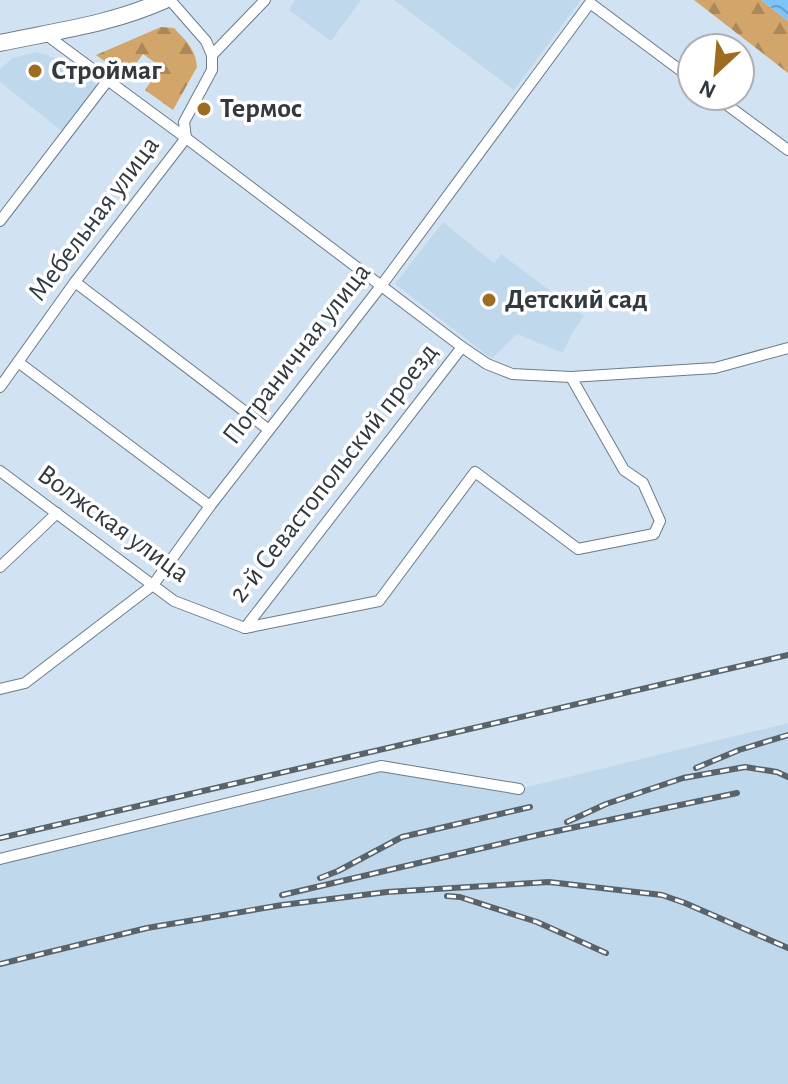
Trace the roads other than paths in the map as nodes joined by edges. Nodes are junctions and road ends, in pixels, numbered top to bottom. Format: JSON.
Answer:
{"nodes":[{"id":1,"x":167,"y":0,"type":"edge"},
{"id":2,"x":265,"y":0,"type":"edge"},
{"id":3,"x":45,"y":34,"type":"junction"},
{"id":4,"x":0,"y":43,"type":"edge"},
{"id":5,"x":212,"y":55,"type":"junction"},
{"id":6,"x":676,"y":67,"type":"edge"},
{"id":7,"x":108,"y":80,"type":"junction"},
{"id":8,"x":737,"y":112,"type":"edge"},
{"id":9,"x":186,"y":138,"type":"junction"},
{"id":10,"x":788,"y":150,"type":"edge"},
{"id":11,"x":0,"y":221,"type":"edge"},
{"id":12,"x":75,"y":282,"type":"junction"},
{"id":13,"x":381,"y":286,"type":"junction"},
{"id":14,"x":462,"y":347,"type":"junction"},
{"id":15,"x":788,"y":348,"type":"edge"},
{"id":16,"x":18,"y":362,"type":"junction"},
{"id":17,"x":571,"y":377,"type":"junction"},
{"id":18,"x":0,"y":387,"type":"edge"},
{"id":19,"x":269,"y":430,"type":"junction"},
{"id":20,"x":0,"y":471,"type":"edge"},
{"id":21,"x":210,"y":506,"type":"junction"},
{"id":22,"x":57,"y":513,"type":"junction"},
{"id":23,"x":0,"y":567,"type":"edge"},
{"id":24,"x":153,"y":585,"type":"junction"},
{"id":25,"x":245,"y":628,"type":"junction"},
{"id":26,"x":0,"y":689,"type":"edge"},
{"id":27,"x":519,"y":789,"type":"dead end"},
{"id":28,"x":0,"y":859,"type":"edge"}],
"edges":[{"from":1,"to":3,"type":"main road"},
{"from":1,"to":5,"type":"street"},
{"from":2,"to":5,"type":"street","name":"Мебельная улица"},
{"from":3,"to":4,"type":"main road"},
{"from":3,"to":7,"type":"street"},
{"from":5,"to":9,"type":"street","name":"Мебельная улица"},
{"from":6,"to":13,"type":"street","name":"Пограничная улица"},
{"from":7,"to":9,"type":"street"},
{"from":7,"to":11,"type":"street"},
{"from":8,"to":10,"type":"street"},
{"from":9,"to":12,"type":"street","name":"Мебельная улица"},
{"from":9,"to":13,"type":"street"},
{"from":12,"to":16,"type":"street","name":"Мебельная улица"},
{"from":12,"to":19,"type":"street"},
{"from":13,"to":14,"type":"street"},
{"from":13,"to":19,"type":"street","name":"Пограничная улица"},
{"from":14,"to":17,"type":"street"},
{"from":14,"to":25,"type":"street","name":"2-й Севастопольский проезд"},
{"from":15,"to":17,"type":"street"},
{"from":16,"to":18,"type":"street","name":"Мебельная улица"},
{"from":16,"to":21,"type":"street"},
{"from":17,"to":25,"type":"street"},
{"from":19,"to":21,"type":"street","name":"Пограничная улица"},
{"from":20,"to":22,"type":"street","name":"Волжская улица"},
{"from":21,"to":24,"type":"street","name":"Пограничная улица"},
{"from":22,"to":23,"type":"street"},
{"from":22,"to":24,"type":"street","name":"Волжская улица"},
{"from":24,"to":25,"type":"street","name":"Волжская улица"},
{"from":24,"to":26,"type":"street","name":"Пограничная улица"},
{"from":27,"to":28,"type":"street"}]}
